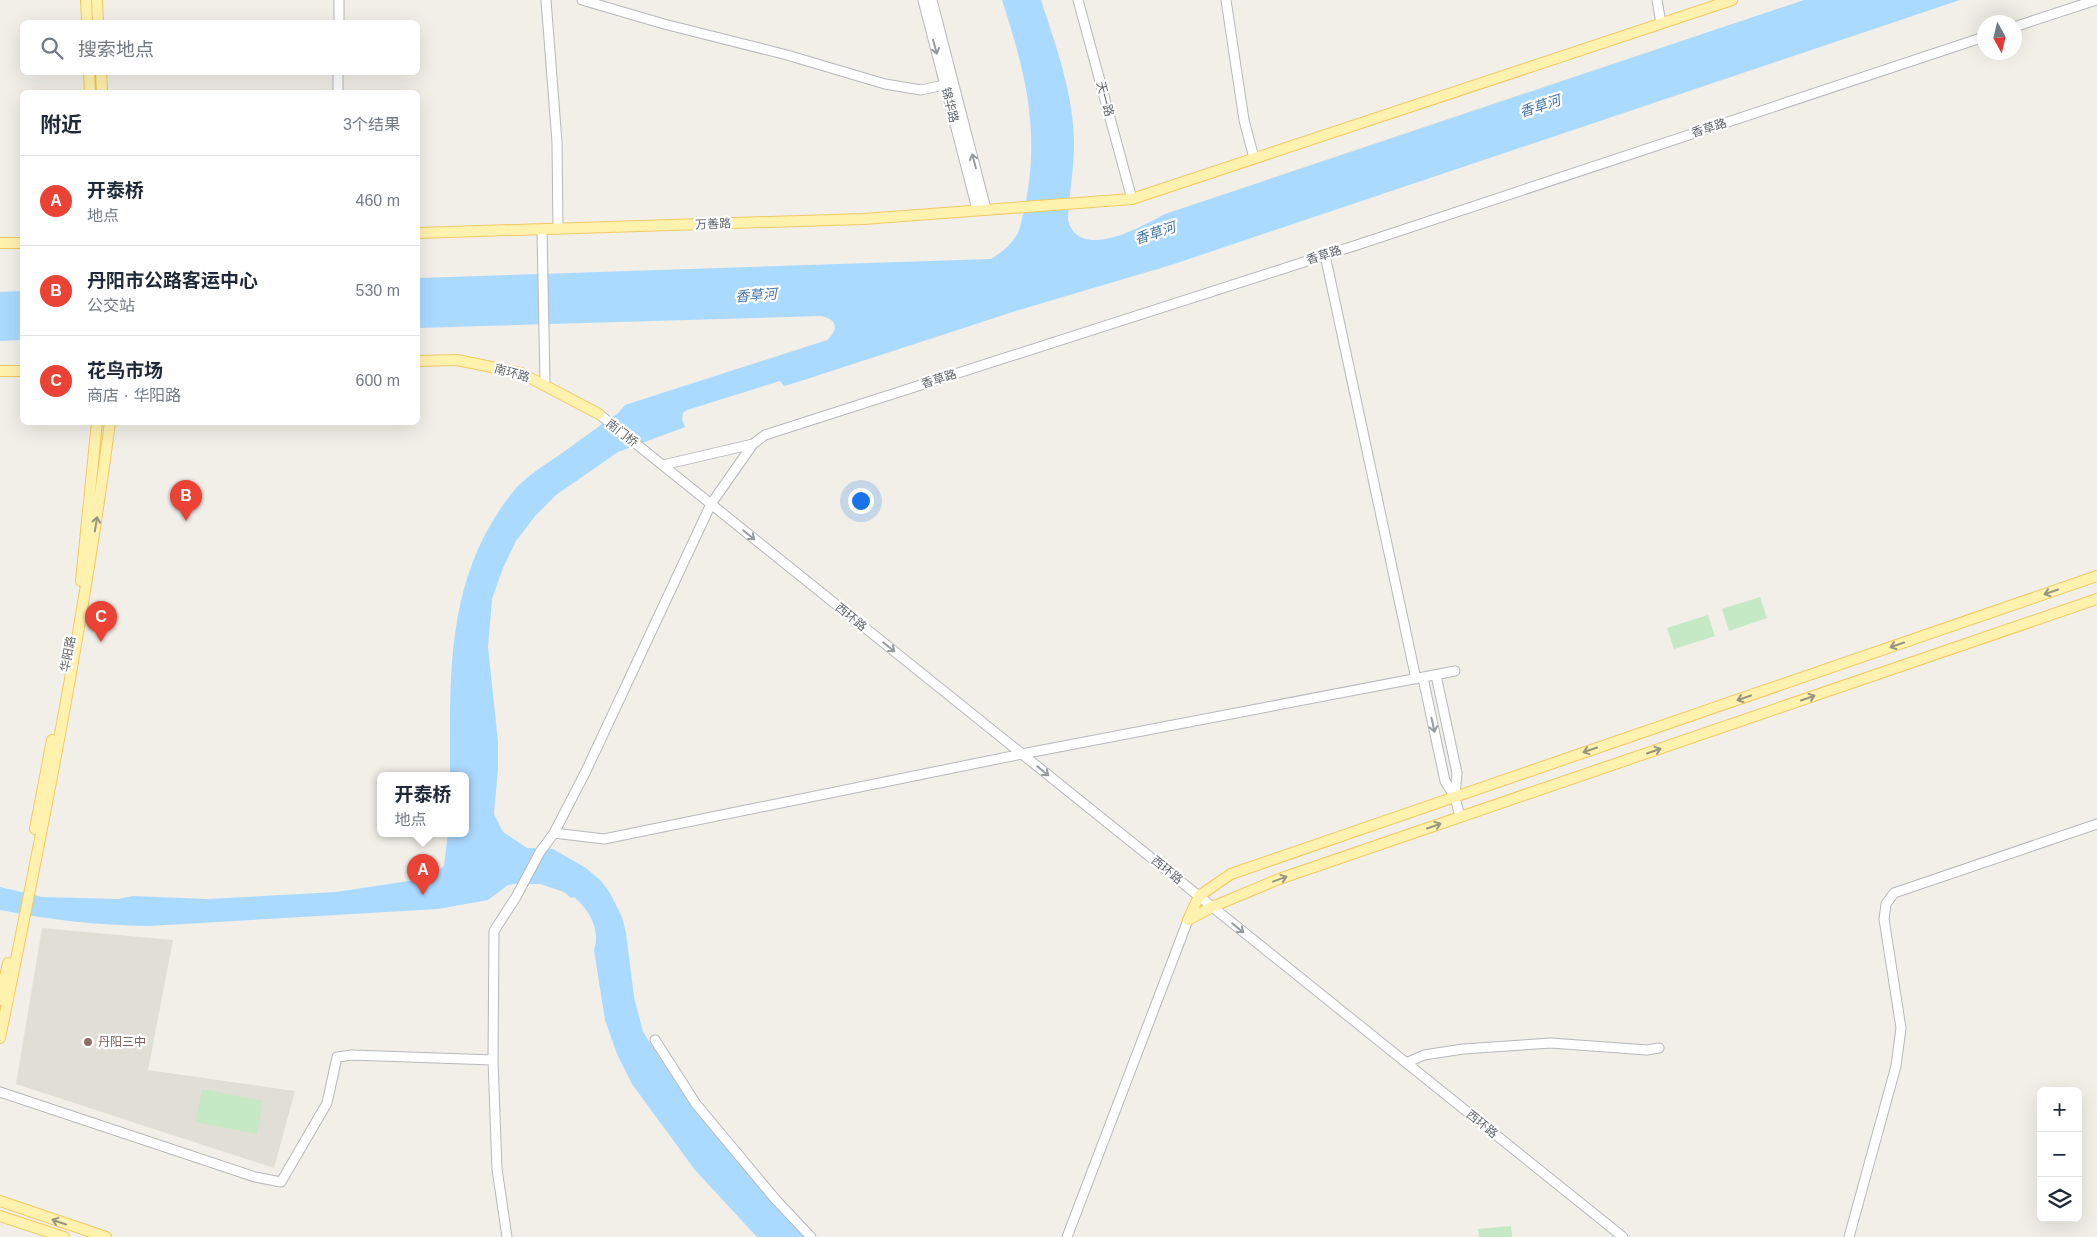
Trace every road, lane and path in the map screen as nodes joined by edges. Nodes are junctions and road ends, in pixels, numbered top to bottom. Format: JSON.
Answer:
{"nodes":[{"id":1,"x":86,"y":0,"type":"edge"},
{"id":2,"x":97,"y":0,"type":"edge"},
{"id":3,"x":339,"y":0,"type":"edge"},
{"id":4,"x":546,"y":0,"type":"edge"},
{"id":5,"x":582,"y":0,"type":"edge"},
{"id":6,"x":923,"y":0,"type":"edge"},
{"id":7,"x":932,"y":0,"type":"edge"},
{"id":8,"x":1078,"y":0,"type":"edge"},
{"id":9,"x":1226,"y":0,"type":"edge"},
{"id":10,"x":1657,"y":0,"type":"edge"},
{"id":11,"x":1732,"y":0,"type":"edge"},
{"id":12,"x":2096,"y":0,"type":"edge"},
{"id":13,"x":87,"y":20,"type":"edge"},
{"id":14,"x":98,"y":20,"type":"edge"},
{"id":15,"x":339,"y":20,"type":"edge"},
{"id":16,"x":1661,"y":23,"type":"junction"},
{"id":17,"x":2022,"y":24,"type":"edge"},
{"id":18,"x":1977,"y":39,"type":"edge"},
{"id":19,"x":89,"y":75,"type":"edge"},
{"id":20,"x":101,"y":75,"type":"edge"},
{"id":21,"x":338,"y":75,"type":"edge"},
{"id":22,"x":949,"y":84,"type":"junction"},
{"id":23,"x":90,"y":90,"type":"edge"},
{"id":24,"x":102,"y":90,"type":"edge"},
{"id":25,"x":338,"y":90,"type":"edge"},
{"id":26,"x":1254,"y":158,"type":"junction"},
{"id":27,"x":1132,"y":199,"type":"junction"},
{"id":28,"x":981,"y":209,"type":"junction"},
{"id":29,"x":558,"y":229,"type":"junction"},
{"id":30,"x":542,"y":230,"type":"junction"},
{"id":31,"x":420,"y":233,"type":"edge"},
{"id":32,"x":0,"y":243,"type":"edge"},
{"id":33,"x":20,"y":243,"type":"edge"},
{"id":34,"x":1325,"y":255,"type":"junction"},
{"id":35,"x":420,"y":361,"type":"edge"},
{"id":36,"x":20,"y":371,"type":"edge"},
{"id":37,"x":0,"y":372,"type":"edge"},
{"id":38,"x":545,"y":384,"type":"junction"},
{"id":39,"x":599,"y":414,"type":"joint"},
{"id":40,"x":97,"y":425,"type":"edge"},
{"id":41,"x":110,"y":425,"type":"edge"},
{"id":42,"x":754,"y":444,"type":"junction"},
{"id":43,"x":663,"y":465,"type":"junction"},
{"id":44,"x":711,"y":504,"type":"junction"},
{"id":45,"x":2097,"y":576,"type":"edge"},
{"id":46,"x":2097,"y":600,"type":"edge"},
{"id":47,"x":1455,"y":671,"type":"dead end"},
{"id":48,"x":1436,"y":675,"type":"junction"},
{"id":49,"x":1419,"y":678,"type":"junction"},
{"id":50,"x":1022,"y":754,"type":"junction"},
{"id":51,"x":1454,"y":797,"type":"junction"},
{"id":52,"x":1460,"y":817,"type":"junction"},
{"id":53,"x":2097,"y":824,"type":"edge"},
{"id":54,"x":554,"y":833,"type":"junction"},
{"id":55,"x":28,"y":882,"type":"junction"},
{"id":56,"x":1199,"y":896,"type":"junction"},
{"id":57,"x":1212,"y":907,"type":"junction"},
{"id":58,"x":1188,"y":920,"type":"junction"},
{"id":59,"x":19,"y":929,"type":"junction"},
{"id":60,"x":0,"y":1000,"type":"edge"},
{"id":61,"x":0,"y":1038,"type":"edge"},
{"id":62,"x":655,"y":1040,"type":"dead end"},
{"id":63,"x":1659,"y":1048,"type":"dead end"},
{"id":64,"x":493,"y":1060,"type":"junction"},
{"id":65,"x":1406,"y":1063,"type":"junction"},
{"id":66,"x":0,"y":1092,"type":"edge"},
{"id":67,"x":0,"y":1202,"type":"edge"},
{"id":68,"x":0,"y":1216,"type":"edge"},
{"id":69,"x":64,"y":1237,"type":"edge"},
{"id":70,"x":106,"y":1237,"type":"edge"},
{"id":71,"x":507,"y":1237,"type":"edge"},
{"id":72,"x":811,"y":1237,"type":"edge"},
{"id":73,"x":1067,"y":1237,"type":"edge"},
{"id":74,"x":1623,"y":1237,"type":"edge"},
{"id":75,"x":1849,"y":1237,"type":"edge"}],
"edges":[{"from":1,"to":13,"type":"main road"},
{"from":2,"to":14,"type":"main road"},
{"from":3,"to":15,"type":"street"},
{"from":4,"to":29,"type":"street"},
{"from":5,"to":22,"type":"street"},
{"from":6,"to":22,"type":"street","name":"锦华路","one_way":true},
{"from":7,"to":22,"type":"street","name":"锦华路"},
{"from":8,"to":27,"type":"street","name":"天一路"},
{"from":9,"to":26,"type":"street"},
{"from":10,"to":16,"type":"street"},
{"from":11,"to":16,"type":"main road","name":"万善路"},
{"from":12,"to":17,"type":"street"},
{"from":16,"to":26,"type":"main road","name":"万善路"},
{"from":18,"to":34,"type":"street","name":"香草路"},
{"from":19,"to":23,"type":"main road"},
{"from":20,"to":24,"type":"main road"},
{"from":21,"to":25,"type":"street"},
{"from":22,"to":28,"type":"street","name":"锦华路"},
{"from":26,"to":27,"type":"main road","name":"万善路"},
{"from":27,"to":28,"type":"main road","name":"万善路"},
{"from":28,"to":29,"type":"main road","name":"万善路"},
{"from":29,"to":30,"type":"main road","name":"万善路"},
{"from":30,"to":31,"type":"main road","name":"万善路"},
{"from":30,"to":38,"type":"street"},
{"from":32,"to":33,"type":"main road"},
{"from":34,"to":42,"type":"street","name":"香草路"},
{"from":34,"to":49,"type":"street"},
{"from":35,"to":38,"type":"main road","name":"南环路"},
{"from":36,"to":37,"type":"main road"},
{"from":38,"to":39,"type":"main road","name":"南环路"},
{"from":39,"to":43,"type":"street","name":"南门桥"},
{"from":40,"to":55,"type":"main road","name":"华阳路"},
{"from":55,"to":41,"type":"main road","one_way":true},
{"from":42,"to":43,"type":"street","name":"香草路"},
{"from":42,"to":44,"type":"street"},
{"from":43,"to":44,"type":"street"},
{"from":44,"to":50,"type":"street","name":"西环路","one_way":true},
{"from":44,"to":54,"type":"street"},
{"from":45,"to":51,"type":"main road","one_way":true},
{"from":52,"to":46,"type":"main road","one_way":true},
{"from":47,"to":48,"type":"street"},
{"from":48,"to":49,"type":"street"},
{"from":48,"to":51,"type":"street"},
{"from":49,"to":50,"type":"street"},
{"from":49,"to":51,"type":"street","one_way":true},
{"from":50,"to":54,"type":"street"},
{"from":50,"to":56,"type":"street","name":"西环路","one_way":true},
{"from":51,"to":52,"type":"street"},
{"from":51,"to":56,"type":"main road"},
{"from":57,"to":52,"type":"main road","one_way":true},
{"from":53,"to":75,"type":"street"},
{"from":54,"to":64,"type":"street"},
{"from":55,"to":59,"type":"main road"},
{"from":56,"to":57,"type":"street","name":"西环路"},
{"from":56,"to":58,"type":"main road"},
{"from":57,"to":58,"type":"main road"},
{"from":57,"to":65,"type":"street","name":"西环路","one_way":true},
{"from":58,"to":73,"type":"street"},
{"from":59,"to":60,"type":"main road"},
{"from":59,"to":61,"type":"main road"},
{"from":62,"to":72,"type":"street"},
{"from":63,"to":65,"type":"street"},
{"from":64,"to":66,"type":"street"},
{"from":64,"to":71,"type":"street"},
{"from":65,"to":74,"type":"street","name":"西环路"},
{"from":70,"to":67,"type":"main road","one_way":true},
{"from":68,"to":69,"type":"main road"}]}
